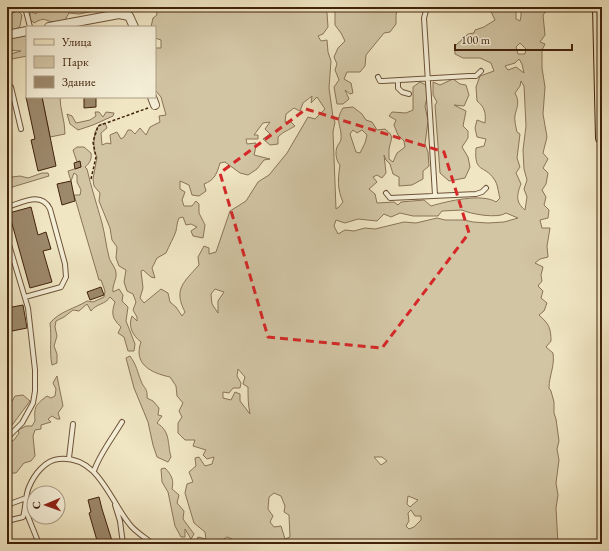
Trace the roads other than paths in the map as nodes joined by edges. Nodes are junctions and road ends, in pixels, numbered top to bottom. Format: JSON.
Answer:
{"nodes":[{"id":1,"x":25,"y":7,"type":"edge"},
{"id":2,"x":426,"y":7,"type":"edge"},
{"id":3,"x":599,"y":7,"type":"edge"},
{"id":4,"x":30,"y":26,"type":"edge"},
{"id":5,"x":54,"y":26,"type":"edge"},
{"id":6,"x":133,"y":26,"type":"edge"},
{"id":7,"x":26,"y":31,"type":"edge"},
{"id":8,"x":7,"y":36,"type":"edge"},
{"id":9,"x":481,"y":71,"type":"dead end"},
{"id":10,"x":378,"y":76,"type":"dead end"},
{"id":11,"x":428,"y":79,"type":"junction"},
{"id":12,"x":398,"y":80,"type":"junction"},
{"id":13,"x":7,"y":85,"type":"edge"},
{"id":14,"x":409,"y":94,"type":"dead end"},
{"id":15,"x":21,"y":129,"type":"dead end"},
{"id":16,"x":602,"y":138,"type":"edge"},
{"id":17,"x":486,"y":188,"type":"dead end"},
{"id":18,"x":386,"y":193,"type":"dead end"},
{"id":19,"x":435,"y":195,"type":"junction"},
{"id":20,"x":7,"y":207,"type":"edge"},
{"id":21,"x":7,"y":238,"type":"edge"},
{"id":22,"x":25,"y":297,"type":"junction"},
{"id":23,"x":122,"y":422,"type":"dead end"},
{"id":24,"x":73,"y":424,"type":"dead end"},
{"id":25,"x":7,"y":438,"type":"edge"},
{"id":26,"x":69,"y":458,"type":"junction"},
{"id":27,"x":94,"y":471,"type":"junction"},
{"id":28,"x":30,"y":485,"type":"edge"},
{"id":29,"x":26,"y":498,"type":"joint"},
{"id":30,"x":114,"y":500,"type":"junction"},
{"id":31,"x":7,"y":505,"type":"edge"},
{"id":32,"x":25,"y":508,"type":"junction"},
{"id":33,"x":7,"y":522,"type":"edge"},
{"id":34,"x":39,"y":544,"type":"edge"},
{"id":35,"x":123,"y":544,"type":"edge"},
{"id":36,"x":153,"y":544,"type":"edge"}],
"edges":[{"from":1,"to":4,"type":"lane"},
{"from":2,"to":11,"type":"lane"},
{"from":3,"to":16,"type":"main road"},
{"from":5,"to":6,"type":"street"},
{"from":7,"to":8,"type":"street"},
{"from":9,"to":11,"type":"lane"},
{"from":10,"to":12,"type":"lane"},
{"from":11,"to":12,"type":"lane"},
{"from":11,"to":19,"type":"lane"},
{"from":12,"to":14,"type":"lane"},
{"from":13,"to":15,"type":"lane"},
{"from":17,"to":19,"type":"lane"},
{"from":18,"to":19,"type":"lane"},
{"from":20,"to":22,"type":"lane"},
{"from":21,"to":22,"type":"lane"},
{"from":22,"to":25,"type":"lane"},
{"from":23,"to":27,"type":"lane"},
{"from":24,"to":26,"type":"lane"},
{"from":26,"to":27,"type":"lane"},
{"from":26,"to":28,"type":"lane"},
{"from":27,"to":30,"type":"lane"},
{"from":29,"to":31,"type":"lane"},
{"from":29,"to":32,"type":"lane"},
{"from":30,"to":35,"type":"lane"},
{"from":30,"to":36,"type":"lane"},
{"from":32,"to":33,"type":"lane"},
{"from":32,"to":34,"type":"lane"}]}
